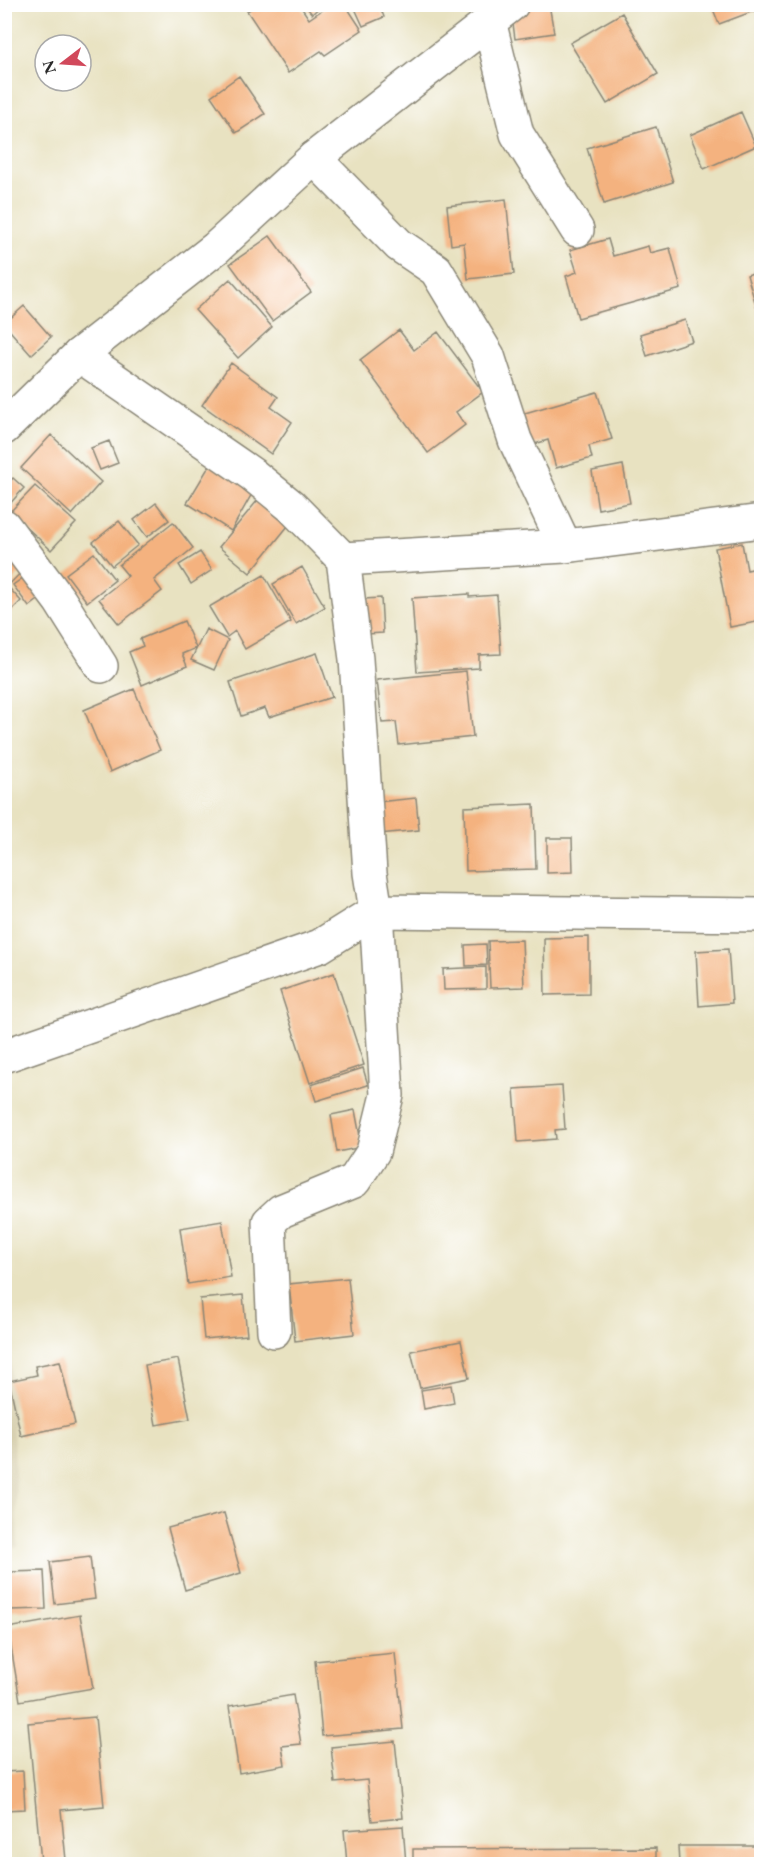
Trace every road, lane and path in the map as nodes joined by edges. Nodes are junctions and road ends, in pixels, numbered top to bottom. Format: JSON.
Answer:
{"nodes":[{"id":1,"x":500,"y":13,"type":"edge"},
{"id":2,"x":314,"y":158,"type":"junction"},
{"id":3,"x":577,"y":230,"type":"dead end"},
{"id":4,"x":79,"y":356,"type":"junction"},
{"id":5,"x":4,"y":428,"type":"edge"},
{"id":6,"x":762,"y":521,"type":"edge"},
{"id":7,"x":4,"y":526,"type":"edge"},
{"id":8,"x":565,"y":546,"type":"junction"},
{"id":9,"x":343,"y":559,"type":"junction"},
{"id":10,"x":101,"y":666,"type":"dead end"},
{"id":11,"x":376,"y":911,"type":"junction"},
{"id":12,"x":762,"y":915,"type":"edge"},
{"id":13,"x":4,"y":1056,"type":"edge"},
{"id":14,"x":274,"y":1331,"type":"dead end"}],
"edges":[{"from":1,"to":2,"type":"street"},
{"from":1,"to":3,"type":"street"},
{"from":2,"to":4,"type":"street"},
{"from":2,"to":8,"type":"street"},
{"from":4,"to":5,"type":"street"},
{"from":4,"to":9,"type":"street"},
{"from":6,"to":8,"type":"street"},
{"from":7,"to":10,"type":"street"},
{"from":8,"to":9,"type":"street"},
{"from":9,"to":11,"type":"street"},
{"from":11,"to":12,"type":"street"},
{"from":11,"to":13,"type":"street"},
{"from":11,"to":14,"type":"street"}]}
